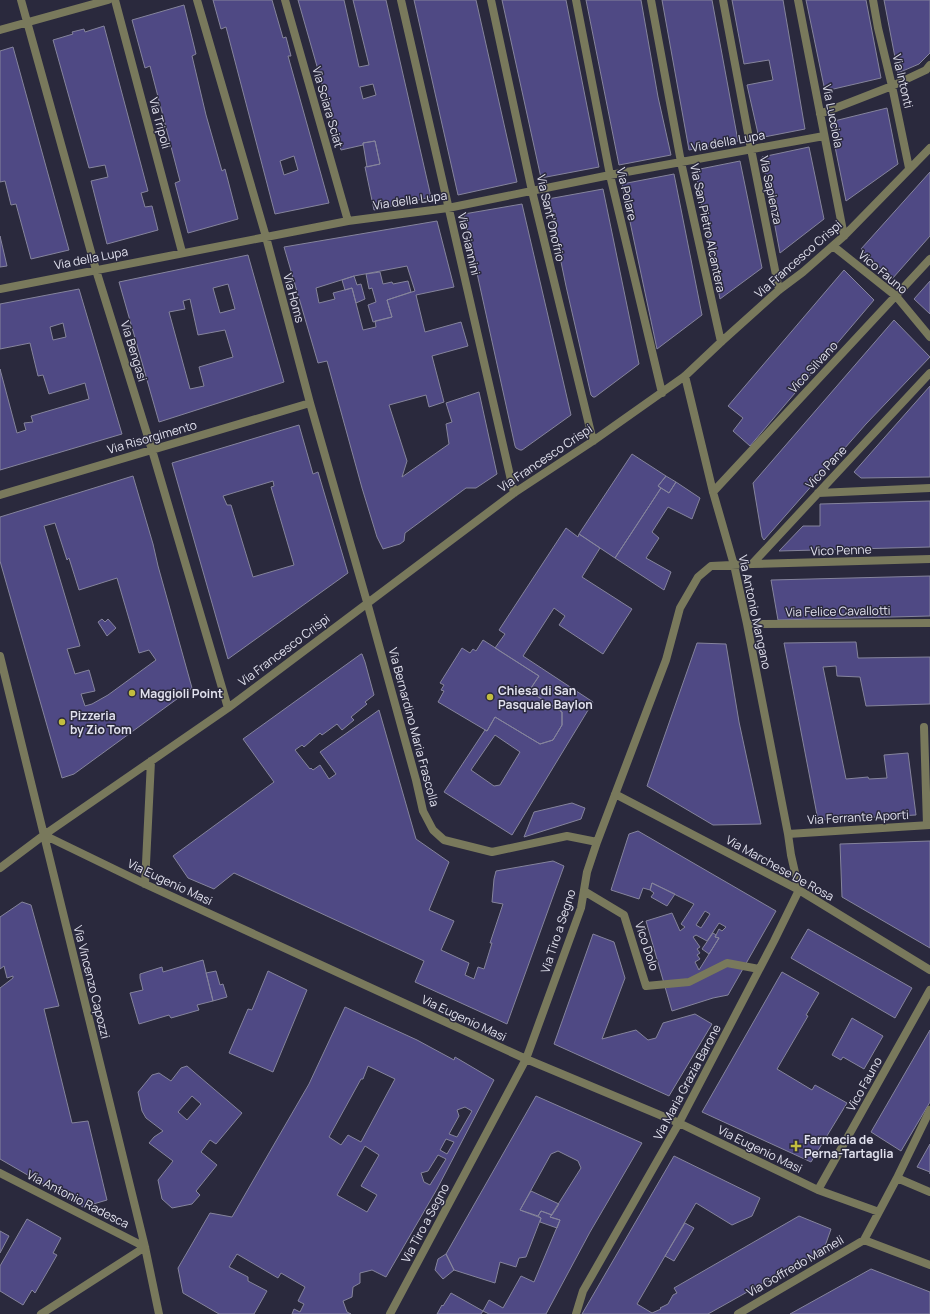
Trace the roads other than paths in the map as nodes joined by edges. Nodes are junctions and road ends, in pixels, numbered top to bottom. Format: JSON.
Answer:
{"nodes":[{"id":1,"x":21,"y":0,"type":"edge"},
{"id":2,"x":108,"y":0,"type":"edge"},
{"id":3,"x":115,"y":0,"type":"edge"},
{"id":4,"x":197,"y":0,"type":"edge"},
{"id":5,"x":286,"y":0,"type":"edge"},
{"id":6,"x":401,"y":0,"type":"edge"},
{"id":7,"x":491,"y":0,"type":"edge"},
{"id":8,"x":576,"y":0,"type":"edge"},
{"id":9,"x":651,"y":0,"type":"edge"},
{"id":10,"x":723,"y":0,"type":"edge"},
{"id":11,"x":798,"y":0,"type":"edge"},
{"id":12,"x":873,"y":0,"type":"edge"},
{"id":13,"x":27,"y":24,"type":"junction"},
{"id":14,"x":0,"y":30,"type":"edge"},
{"id":15,"x":930,"y":65,"type":"edge"},
{"id":16,"x":892,"y":86,"type":"junction"},
{"id":17,"x":820,"y":114,"type":"junction"},
{"id":18,"x":824,"y":136,"type":"junction"},
{"id":19,"x":930,"y":148,"type":"edge"},
{"id":20,"x":751,"y":149,"type":"junction"},
{"id":21,"x":681,"y":162,"type":"junction"},
{"id":22,"x":909,"y":168,"type":"junction"},
{"id":23,"x":610,"y":175,"type":"junction"},
{"id":24,"x":532,"y":191,"type":"junction"},
{"id":25,"x":448,"y":208,"type":"junction"},
{"id":26,"x":348,"y":221,"type":"junction"},
{"id":27,"x":844,"y":236,"type":"junction"},
{"id":28,"x":266,"y":237,"type":"junction"},
{"id":29,"x":833,"y":246,"type":"junction"},
{"id":30,"x":182,"y":252,"type":"junction"},
{"id":31,"x":930,"y":259,"type":"edge"},
{"id":32,"x":96,"y":270,"type":"junction"},
{"id":33,"x":0,"y":289,"type":"edge"},
{"id":34,"x":779,"y":290,"type":"junction"},
{"id":35,"x":896,"y":296,"type":"junction"},
{"id":36,"x":930,"y":336,"type":"edge"},
{"id":37,"x":721,"y":342,"type":"junction"},
{"id":38,"x":930,"y":374,"type":"edge"},
{"id":39,"x":685,"y":376,"type":"junction"},
{"id":40,"x":662,"y":393,"type":"junction"},
{"id":41,"x":310,"y":403,"type":"junction"},
{"id":42,"x":593,"y":441,"type":"junction"},
{"id":43,"x":152,"y":450,"type":"junction"},
{"id":44,"x":930,"y":488,"type":"edge"},
{"id":45,"x":713,"y":492,"type":"junction"},
{"id":46,"x":514,"y":493,"type":"junction"},
{"id":47,"x":818,"y":493,"type":"junction"},
{"id":48,"x":0,"y":494,"type":"edge"},
{"id":49,"x":930,"y":559,"type":"edge"},
{"id":50,"x":752,"y":564,"type":"junction"},
{"id":51,"x":734,"y":566,"type":"junction"},
{"id":52,"x":367,"y":602,"type":"junction"},
{"id":53,"x":930,"y":622,"type":"edge"},
{"id":54,"x":747,"y":624,"type":"junction"},
{"id":55,"x":0,"y":656,"type":"edge"},
{"id":56,"x":228,"y":708,"type":"junction"},
{"id":57,"x":924,"y":727,"type":"dead end"},
{"id":58,"x":151,"y":761,"type":"junction"},
{"id":59,"x":615,"y":794,"type":"junction"},
{"id":60,"x":929,"y":825,"type":"edge"},
{"id":61,"x":788,"y":834,"type":"junction"},
{"id":62,"x":44,"y":835,"type":"junction"},
{"id":63,"x":597,"y":842,"type":"junction"},
{"id":64,"x":0,"y":868,"type":"edge"},
{"id":65,"x":145,"y":884,"type":"junction"},
{"id":66,"x":584,"y":890,"type":"junction"},
{"id":67,"x":799,"y":890,"type":"junction"},
{"id":68,"x":760,"y":969,"type":"junction"},
{"id":69,"x":930,"y":970,"type":"edge"},
{"id":70,"x":930,"y":990,"type":"edge"},
{"id":71,"x":526,"y":1059,"type":"junction"},
{"id":72,"x":930,"y":1110,"type":"edge"},
{"id":73,"x":679,"y":1123,"type":"junction"},
{"id":74,"x":0,"y":1172,"type":"edge"},
{"id":75,"x":897,"y":1178,"type":"junction"},
{"id":76,"x":818,"y":1190,"type":"junction"},
{"id":77,"x":930,"y":1192,"type":"edge"},
{"id":78,"x":879,"y":1212,"type":"junction"},
{"id":79,"x":864,"y":1240,"type":"junction"},
{"id":80,"x":145,"y":1247,"type":"junction"},
{"id":81,"x":930,"y":1265,"type":"edge"},
{"id":82,"x":41,"y":1314,"type":"edge"},
{"id":83,"x":159,"y":1314,"type":"edge"},
{"id":84,"x":390,"y":1314,"type":"edge"},
{"id":85,"x":576,"y":1314,"type":"edge"},
{"id":86,"x":738,"y":1314,"type":"edge"}],
"edges":[{"from":1,"to":13,"type":"street","name":"Via Bengasi"},
{"from":2,"to":13,"type":"street"},
{"from":3,"to":30,"type":"street","name":"Via Tripoli"},
{"from":4,"to":28,"type":"street","name":"Via Homs"},
{"from":5,"to":26,"type":"street","name":"Via Sciara Sciat"},
{"from":6,"to":25,"type":"street","name":"Via Giannini"},
{"from":7,"to":24,"type":"street","name":"Via Sant'Onofrio"},
{"from":8,"to":23,"type":"street","name":"Via Polare"},
{"from":9,"to":21,"type":"street","name":"Via San Pietro Alcantera"},
{"from":10,"to":20,"type":"street","name":"Via Sapienza"},
{"from":11,"to":17,"type":"street","name":"Via Lucciola"},
{"from":12,"to":16,"type":"street","name":"Via Intonti"},
{"from":13,"to":14,"type":"street"},
{"from":13,"to":32,"type":"street","name":"Via Bengasi"},
{"from":15,"to":16,"type":"street"},
{"from":16,"to":17,"type":"street"},
{"from":16,"to":22,"type":"street","name":"Via Intonti"},
{"from":17,"to":18,"type":"street","name":"Via Lucciola"},
{"from":18,"to":20,"type":"street","name":"Via della Lupa"},
{"from":18,"to":27,"type":"street","name":"Via Lucciola"},
{"from":19,"to":22,"type":"street","name":"Via Francesco Crispi"},
{"from":20,"to":21,"type":"street","name":"Via della Lupa"},
{"from":20,"to":34,"type":"street","name":"Via Sapienza"},
{"from":21,"to":23,"type":"street","name":"Via della Lupa"},
{"from":21,"to":37,"type":"street","name":"Via San Pietro Alcantera"},
{"from":22,"to":27,"type":"street","name":"Via Francesco Crispi"},
{"from":23,"to":24,"type":"street","name":"Via della Lupa"},
{"from":23,"to":40,"type":"street","name":"Via Polare"},
{"from":24,"to":25,"type":"street","name":"Via della Lupa"},
{"from":24,"to":42,"type":"street","name":"Via Sant'Onofrio"},
{"from":25,"to":26,"type":"street","name":"Via della Lupa"},
{"from":25,"to":46,"type":"street","name":"Via Giannini"},
{"from":26,"to":28,"type":"street","name":"Via della Lupa"},
{"from":27,"to":29,"type":"street","name":"Via Francesco Crispi"},
{"from":28,"to":30,"type":"street","name":"Via della Lupa"},
{"from":28,"to":41,"type":"street","name":"Via Homs"},
{"from":29,"to":34,"type":"street","name":"Via Francesco Crispi"},
{"from":29,"to":35,"type":"street","name":"Vico Fauno"},
{"from":30,"to":32,"type":"street","name":"Via della Lupa"},
{"from":31,"to":35,"type":"street","name":"Vico Silvano"},
{"from":32,"to":33,"type":"street","name":"Via della Lupa"},
{"from":32,"to":43,"type":"street","name":"Via Bengasi"},
{"from":34,"to":37,"type":"street","name":"Via Francesco Crispi"},
{"from":35,"to":36,"type":"street","name":"Vico Fauno"},
{"from":35,"to":45,"type":"street","name":"Vico Silvano"},
{"from":37,"to":39,"type":"street","name":"Via Francesco Crispi"},
{"from":38,"to":47,"type":"street","name":"Vico Pane"},
{"from":39,"to":40,"type":"street","name":"Via Francesco Crispi"},
{"from":39,"to":45,"type":"street","name":"Via Antonio Mangano"},
{"from":40,"to":42,"type":"street","name":"Via Francesco Crispi"},
{"from":41,"to":43,"type":"street","name":"Via Risorgimento"},
{"from":41,"to":52,"type":"street","name":"Via Homs"},
{"from":42,"to":46,"type":"street","name":"Via Francesco Crispi"},
{"from":43,"to":48,"type":"street","name":"Via Risorgimento"},
{"from":43,"to":56,"type":"street","name":"Via Bengasi"},
{"from":44,"to":47,"type":"street"},
{"from":45,"to":51,"type":"street","name":"Via Antonio Mangano"},
{"from":46,"to":52,"type":"street","name":"Via Francesco Crispi"},
{"from":47,"to":50,"type":"street","name":"Vico Pane"},
{"from":49,"to":50,"type":"street","name":"Vico Penne"},
{"from":50,"to":51,"type":"street"},
{"from":51,"to":54,"type":"street","name":"Via Antonio Mangano"},
{"from":51,"to":59,"type":"street","name":"Via Tiro a Segno"},
{"from":52,"to":56,"type":"street","name":"Via Francesco Crispi"},
{"from":52,"to":63,"type":"street","name":"Via Bernardino Maria Frascolla"},
{"from":53,"to":54,"type":"street","name":"Via Felice Cavallotti"},
{"from":54,"to":61,"type":"street","name":"Via Antonio Mangano"},
{"from":55,"to":62,"type":"street","name":"Via Vincenzo Capozzi"},
{"from":56,"to":58,"type":"street","name":"Via Francesco Crispi"},
{"from":57,"to":60,"type":"street"},
{"from":58,"to":62,"type":"street","name":"Via Francesco Crispi"},
{"from":58,"to":65,"type":"street"},
{"from":59,"to":63,"type":"street","name":"Via Tiro a Segno"},
{"from":59,"to":67,"type":"street","name":"Via Marchese De Rosa"},
{"from":60,"to":61,"type":"street","name":"Via Ferrante Aporti"},
{"from":61,"to":67,"type":"street","name":"Via Antonio Mangano"},
{"from":62,"to":64,"type":"street","name":"Via Francesco Crispi"},
{"from":62,"to":65,"type":"street","name":"Via Eugenio Masi"},
{"from":62,"to":80,"type":"street","name":"Via Vincenzo Capozzi"},
{"from":63,"to":66,"type":"street","name":"Via Tiro a Segno"},
{"from":65,"to":71,"type":"street","name":"Via Eugenio Masi"},
{"from":66,"to":68,"type":"street","name":"Vico Dolo"},
{"from":66,"to":71,"type":"street","name":"Via Tiro a Segno"},
{"from":67,"to":68,"type":"street","name":"Via Maria Grazia Barone"},
{"from":67,"to":69,"type":"street","name":"Via Marchese De Rosa"},
{"from":68,"to":73,"type":"street","name":"Via Maria Grazia Barone"},
{"from":70,"to":76,"type":"street","name":"Vico Fauno"},
{"from":71,"to":73,"type":"street","name":"Via Eugenio Masi"},
{"from":71,"to":84,"type":"street","name":"Via Tiro a Segno"},
{"from":72,"to":75,"type":"street"},
{"from":73,"to":76,"type":"street","name":"Via Eugenio Masi"},
{"from":73,"to":85,"type":"street","name":"Via Maria Grazia Barone"},
{"from":74,"to":80,"type":"street","name":"Via Antonio Radesca"},
{"from":75,"to":77,"type":"street"},
{"from":75,"to":78,"type":"street"},
{"from":76,"to":78,"type":"street","name":"Via Eugenio Masi"},
{"from":78,"to":79,"type":"street"},
{"from":79,"to":81,"type":"street"},
{"from":79,"to":86,"type":"street","name":"Via Goffredo Mameli"},
{"from":80,"to":82,"type":"street"},
{"from":80,"to":83,"type":"street","name":"Via Vincenzo Capozzi"}]}
